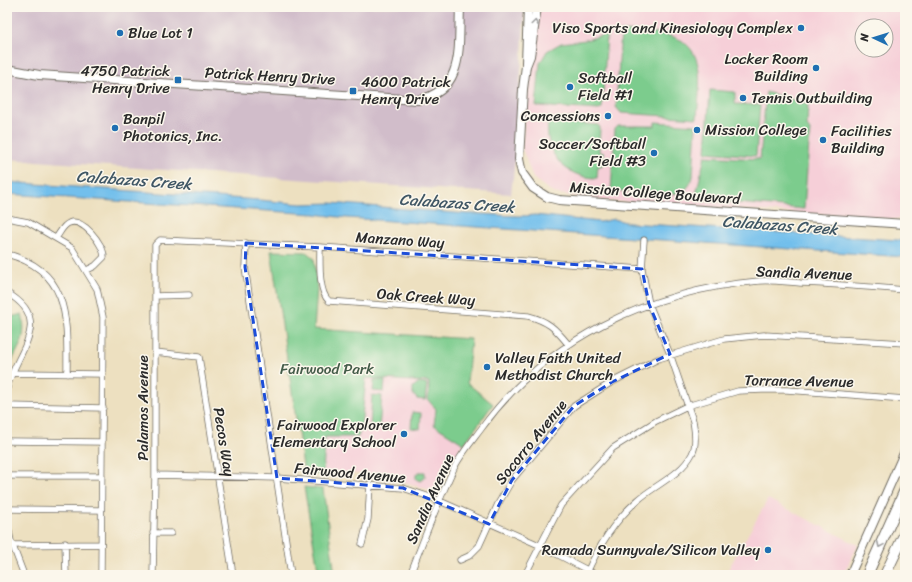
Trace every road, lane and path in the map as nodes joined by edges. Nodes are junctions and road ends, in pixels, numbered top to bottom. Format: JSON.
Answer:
{"nodes":[{"id":1,"x":460,"y":7,"type":"edge"},
{"id":2,"x":528,"y":7,"type":"edge"},
{"id":3,"x":537,"y":7,"type":"edge"},
{"id":4,"x":526,"y":66,"type":"junction"},
{"id":5,"x":7,"y":69,"type":"edge"},
{"id":6,"x":7,"y":218,"type":"edge"},
{"id":7,"x":905,"y":224,"type":"edge"},
{"id":8,"x":56,"y":238,"type":"junction"},
{"id":9,"x":644,"y":240,"type":"dead end"},
{"id":10,"x":158,"y":242,"type":"joint"},
{"id":11,"x":246,"y":243,"type":"junction"},
{"id":12,"x":320,"y":246,"type":"junction"},
{"id":13,"x":7,"y":254,"type":"edge"},
{"id":14,"x":642,"y":268,"type":"junction"},
{"id":15,"x":87,"y":270,"type":"junction"},
{"id":16,"x":905,"y":290,"type":"edge"},
{"id":17,"x":7,"y":293,"type":"edge"},
{"id":18,"x":189,"y":295,"type":"dead end"},
{"id":19,"x":155,"y":296,"type":"junction"},
{"id":20,"x":649,"y":304,"type":"junction"},
{"id":21,"x":905,"y":342,"type":"edge"},
{"id":22,"x":568,"y":344,"type":"junction"},
{"id":23,"x":155,"y":352,"type":"junction"},
{"id":24,"x":670,"y":354,"type":"junction"},
{"id":25,"x":11,"y":373,"type":"junction"},
{"id":26,"x":67,"y":374,"type":"junction"},
{"id":27,"x":103,"y":374,"type":"junction"},
{"id":28,"x":7,"y":388,"type":"edge"},
{"id":29,"x":905,"y":398,"type":"edge"},
{"id":30,"x":7,"y":406,"type":"edge"},
{"id":31,"x":687,"y":406,"type":"junction"},
{"id":32,"x":103,"y":408,"type":"junction"},
{"id":33,"x":7,"y":441,"type":"edge"},
{"id":34,"x":102,"y":442,"type":"junction"},
{"id":35,"x":905,"y":451,"type":"edge"},
{"id":36,"x":7,"y":476,"type":"edge"},
{"id":37,"x":102,"y":476,"type":"junction"},
{"id":38,"x":155,"y":476,"type":"junction"},
{"id":39,"x":217,"y":476,"type":"junction"},
{"id":40,"x":277,"y":478,"type":"junction"},
{"id":41,"x":370,"y":484,"type":"junction"},
{"id":42,"x":905,"y":490,"type":"edge"},
{"id":43,"x":439,"y":501,"type":"junction"},
{"id":44,"x":7,"y":509,"type":"edge"},
{"id":45,"x":101,"y":510,"type":"junction"},
{"id":46,"x":7,"y":522,"type":"edge"},
{"id":47,"x":489,"y":524,"type":"junction"},
{"id":48,"x":153,"y":533,"type":"junction"},
{"id":49,"x":171,"y":533,"type":"dead end"},
{"id":50,"x":903,"y":537,"type":"edge"},
{"id":51,"x":65,"y":544,"type":"junction"},
{"id":52,"x":101,"y":544,"type":"junction"},
{"id":53,"x":362,"y":544,"type":"dead end"},
{"id":54,"x":13,"y":545,"type":"junction"},
{"id":55,"x":539,"y":545,"type":"junction"},
{"id":56,"x":460,"y":560,"type":"dead end"},
{"id":57,"x":587,"y":572,"type":"edge"},
{"id":58,"x":24,"y":575,"type":"edge"},
{"id":59,"x":66,"y":575,"type":"edge"},
{"id":60,"x":101,"y":575,"type":"edge"},
{"id":61,"x":153,"y":575,"type":"edge"},
{"id":62,"x":234,"y":575,"type":"edge"},
{"id":63,"x":291,"y":575,"type":"edge"},
{"id":64,"x":410,"y":575,"type":"edge"},
{"id":65,"x":524,"y":575,"type":"edge"},
{"id":66,"x":597,"y":575,"type":"edge"},
{"id":67,"x":850,"y":575,"type":"edge"},
{"id":68,"x":867,"y":575,"type":"edge"},
{"id":69,"x":885,"y":575,"type":"edge"},
{"id":70,"x":892,"y":575,"type":"edge"}],
"edges":[{"from":1,"to":5,"type":"street","name":"Patrick Henry Drive"},
{"from":2,"to":4,"type":"street","name":"Mission College Boulevard"},
{"from":4,"to":3,"type":"street","name":"Mission College Boulevard","one_way":true},
{"from":4,"to":7,"type":"street","name":"Mission College Boulevard"},
{"from":6,"to":8,"type":"street"},
{"from":8,"to":15,"type":"street"},
{"from":8,"to":15,"type":"street"},
{"from":9,"to":14,"type":"street"},
{"from":10,"to":11,"type":"street","name":"Manzano Way"},
{"from":10,"to":19,"type":"street","name":"Palamos Avenue"},
{"from":11,"to":12,"type":"street","name":"Manzano Way"},
{"from":11,"to":40,"type":"street"},
{"from":12,"to":14,"type":"street","name":"Manzano Way"},
{"from":12,"to":22,"type":"street","name":"Oak Creek Way"},
{"from":13,"to":26,"type":"street"},
{"from":14,"to":20,"type":"street"},
{"from":15,"to":27,"type":"street"},
{"from":16,"to":20,"type":"street","name":"Sandia Avenue"},
{"from":17,"to":25,"type":"street"},
{"from":18,"to":19,"type":"street"},
{"from":19,"to":23,"type":"street","name":"Palamos Avenue"},
{"from":20,"to":22,"type":"street","name":"Sandia Avenue"},
{"from":20,"to":24,"type":"street"},
{"from":21,"to":24,"type":"street","name":"Socorro Avenue"},
{"from":22,"to":43,"type":"street","name":"Sandia Avenue"},
{"from":23,"to":38,"type":"street","name":"Palamos Avenue"},
{"from":23,"to":39,"type":"street","name":"Pecos Way"},
{"from":24,"to":31,"type":"street"},
{"from":24,"to":47,"type":"street","name":"Socorro Avenue"},
{"from":25,"to":26,"type":"street"},
{"from":25,"to":28,"type":"street"},
{"from":26,"to":27,"type":"street"},
{"from":27,"to":32,"type":"street"},
{"from":29,"to":31,"type":"street","name":"Torrance Avenue"},
{"from":30,"to":32,"type":"street"},
{"from":31,"to":55,"type":"street","name":"Torrance Avenue"},
{"from":31,"to":57,"type":"street"},
{"from":32,"to":34,"type":"street"},
{"from":33,"to":34,"type":"street"},
{"from":34,"to":37,"type":"street"},
{"from":35,"to":67,"type":"street"},
{"from":36,"to":37,"type":"street"},
{"from":37,"to":45,"type":"street"},
{"from":38,"to":39,"type":"street","name":"Fairwood Avenue"},
{"from":38,"to":48,"type":"street","name":"Palamos Avenue"},
{"from":39,"to":40,"type":"street","name":"Fairwood Avenue"},
{"from":39,"to":62,"type":"street","name":"Pecos Way"},
{"from":40,"to":41,"type":"street","name":"Fairwood Avenue"},
{"from":40,"to":63,"type":"street"},
{"from":41,"to":43,"type":"street","name":"Fairwood Avenue"},
{"from":41,"to":53,"type":"street"},
{"from":42,"to":68,"type":"highway","one_way":true},
{"from":43,"to":47,"type":"street","name":"Fairwood Avenue"},
{"from":43,"to":64,"type":"street","name":"Sandia Avenue"},
{"from":44,"to":45,"type":"street"},
{"from":45,"to":52,"type":"street"},
{"from":46,"to":54,"type":"street"},
{"from":47,"to":55,"type":"street","name":"Fairwood Avenue"},
{"from":47,"to":56,"type":"street","name":"Socorro Avenue"},
{"from":48,"to":49,"type":"street"},
{"from":48,"to":61,"type":"street","name":"Palamos Avenue"},
{"from":50,"to":69,"type":"highway"},
{"from":50,"to":70,"type":"highway"},
{"from":51,"to":52,"type":"street"},
{"from":51,"to":54,"type":"street"},
{"from":51,"to":59,"type":"street"},
{"from":52,"to":60,"type":"street"},
{"from":54,"to":58,"type":"street"},
{"from":55,"to":57,"type":"street","name":"Fairwood Avenue"},
{"from":55,"to":65,"type":"street","name":"Torrance Avenue"},
{"from":57,"to":66,"type":"street","name":"Fairwood Avenue"}]}
